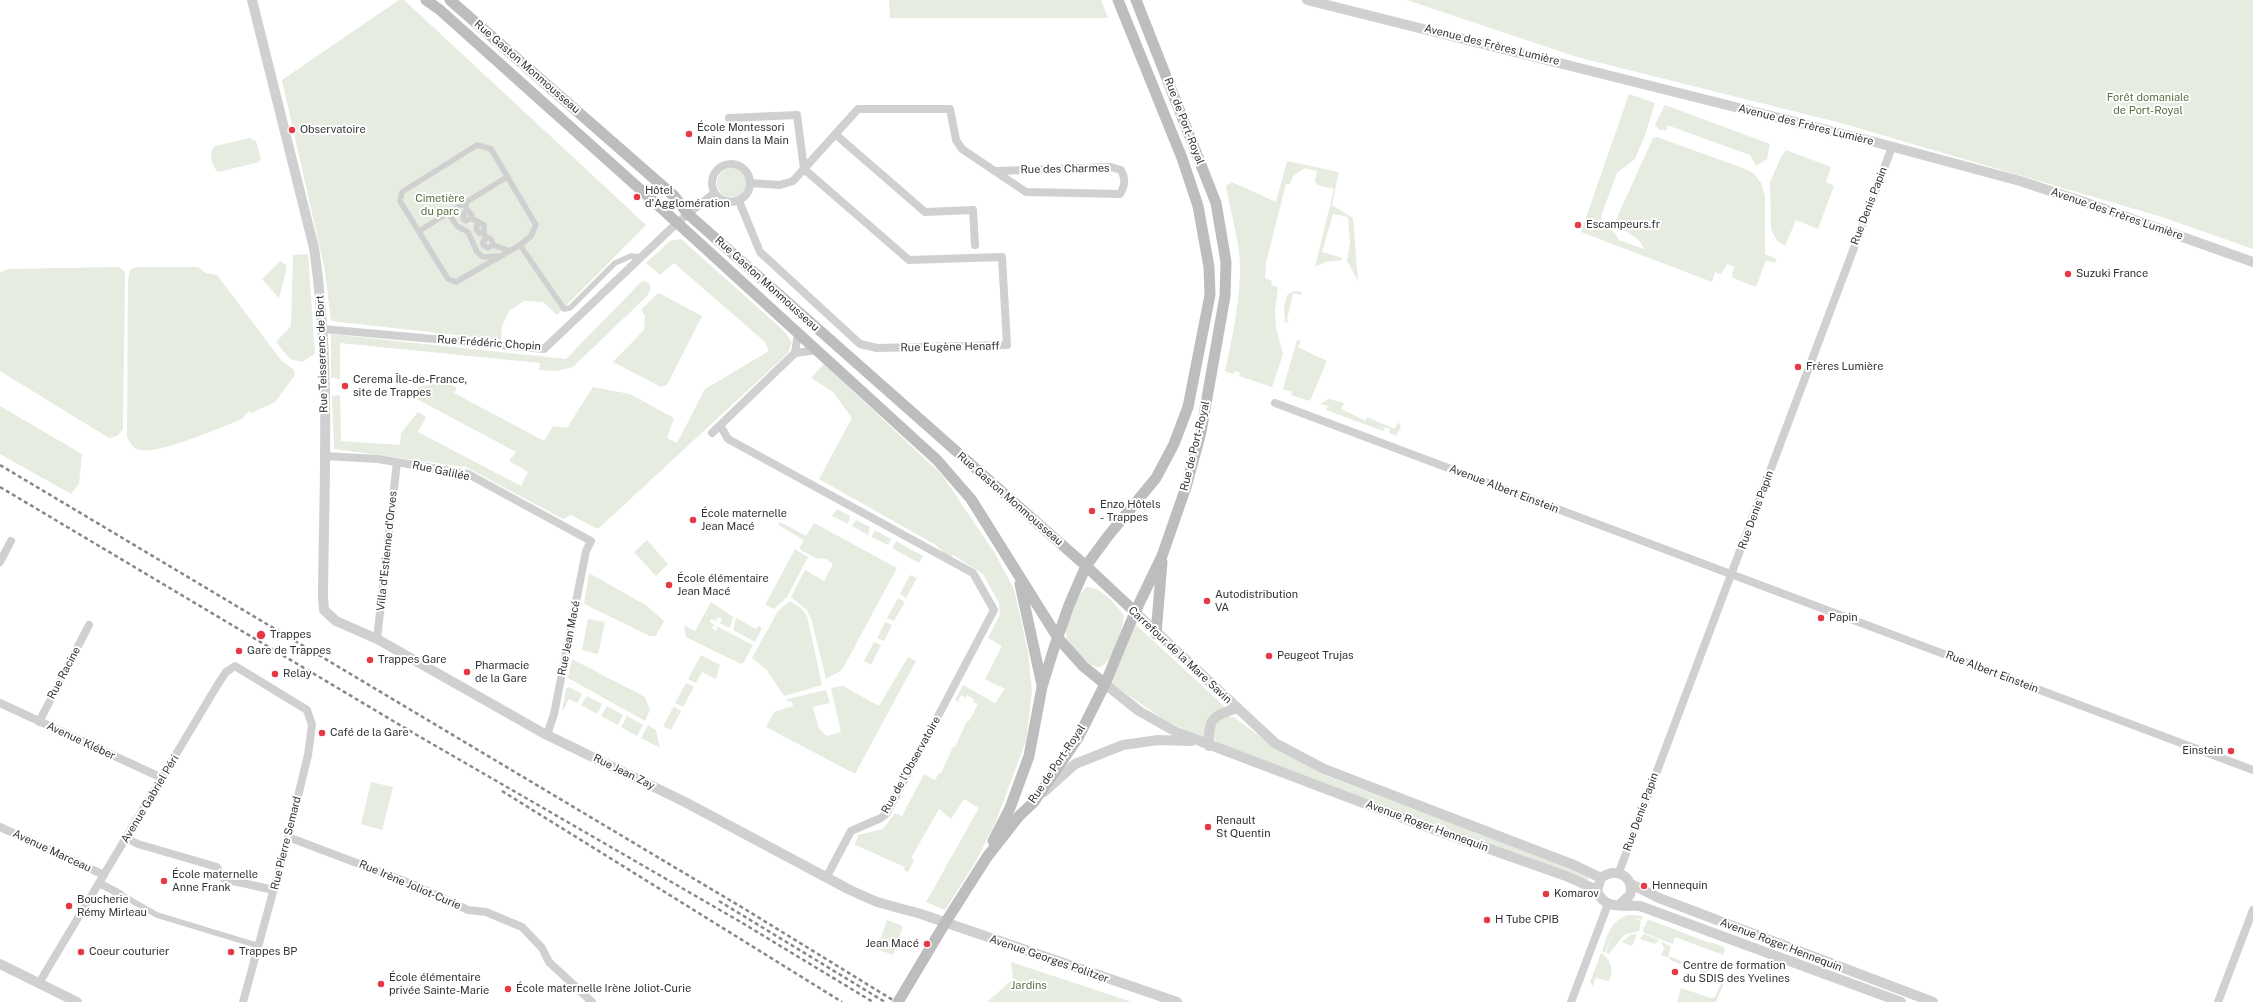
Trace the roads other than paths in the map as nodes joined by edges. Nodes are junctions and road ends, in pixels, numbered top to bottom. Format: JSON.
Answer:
{"nodes":[{"id":1,"x":252,"y":0,"type":"edge"},
{"id":2,"x":426,"y":0,"type":"edge"},
{"id":3,"x":450,"y":0,"type":"edge"},
{"id":4,"x":1118,"y":0,"type":"edge"},
{"id":5,"x":1136,"y":0,"type":"edge"},
{"id":6,"x":1306,"y":0,"type":"edge"},
{"id":7,"x":1332,"y":0,"type":"edge"},
{"id":8,"x":1351,"y":10,"type":"junction"},
{"id":9,"x":729,"y":118,"type":"dead end"},
{"id":10,"x":835,"y":134,"type":"junction"},
{"id":11,"x":1892,"y":147,"type":"junction"},
{"id":12,"x":804,"y":168,"type":"junction"},
{"id":13,"x":995,"y":171,"type":"junction"},
{"id":14,"x":508,"y":177,"type":"junction"},
{"id":15,"x":750,"y":183,"type":"junction"},
{"id":16,"x":714,"y":193,"type":"junction"},
{"id":17,"x":739,"y":201,"type":"junction"},
{"id":18,"x":466,"y":202,"type":"junction"},
{"id":19,"x":448,"y":213,"type":"junction"},
{"id":20,"x":688,"y":214,"type":"junction"},
{"id":21,"x":677,"y":223,"type":"junction"},
{"id":22,"x":418,"y":231,"type":"junction"},
{"id":23,"x":520,"y":245,"type":"junction"},
{"id":24,"x":975,"y":245,"type":"dead end"},
{"id":25,"x":510,"y":251,"type":"junction"},
{"id":26,"x":502,"y":255,"type":"junction"},
{"id":27,"x":641,"y":257,"type":"junction"},
{"id":28,"x":2253,"y":262,"type":"edge"},
{"id":29,"x":323,"y":329,"type":"junction"},
{"id":30,"x":798,"y":332,"type":"junction"},
{"id":31,"x":817,"y":350,"type":"junction"},
{"id":32,"x":795,"y":353,"type":"junction"},
{"id":33,"x":1276,"y":403,"type":"dead end"},
{"id":34,"x":720,"y":424,"type":"junction"},
{"id":35,"x":712,"y":433,"type":"dead end"},
{"id":36,"x":324,"y":456,"type":"junction"},
{"id":37,"x":397,"y":462,"type":"junction"},
{"id":38,"x":10,"y":541,"type":"dead end"},
{"id":39,"x":591,"y":541,"type":"joint"},
{"id":40,"x":1162,"y":556,"type":"junction"},
{"id":41,"x":0,"y":562,"type":"edge"},
{"id":42,"x":1086,"y":566,"type":"junction"},
{"id":43,"x":1731,"y":575,"type":"junction"},
{"id":44,"x":1018,"y":577,"type":"junction"},
{"id":45,"x":1135,"y":612,"type":"junction"},
{"id":46,"x":331,"y":618,"type":"joint"},
{"id":47,"x":89,"y":625,"type":"dead end"},
{"id":48,"x":1156,"y":634,"type":"junction"},
{"id":49,"x":1058,"y":638,"type":"junction"},
{"id":50,"x":377,"y":639,"type":"junction"},
{"id":51,"x":1105,"y":684,"type":"junction"},
{"id":52,"x":1042,"y":687,"type":"junction"},
{"id":53,"x":283,"y":695,"type":"joint"},
{"id":54,"x":0,"y":703,"type":"edge"},
{"id":55,"x":1237,"y":708,"type":"junction"},
{"id":56,"x":39,"y":722,"type":"junction"},
{"id":57,"x":547,"y":735,"type":"junction"},
{"id":58,"x":1197,"y":741,"type":"junction"},
{"id":59,"x":1275,"y":743,"type":"joint"},
{"id":60,"x":1209,"y":746,"type":"junction"},
{"id":61,"x":2253,"y":770,"type":"edge"},
{"id":62,"x":162,"y":778,"type":"junction"},
{"id":63,"x":1034,"y":802,"type":"junction"},
{"id":64,"x":0,"y":827,"type":"edge"},
{"id":65,"x":288,"y":837,"type":"junction"},
{"id":66,"x":126,"y":838,"type":"junction"},
{"id":67,"x":986,"y":857,"type":"junction"},
{"id":68,"x":1619,"y":872,"type":"junction"},
{"id":69,"x":104,"y":875,"type":"junction"},
{"id":70,"x":826,"y":878,"type":"junction"},
{"id":71,"x":1602,"y":878,"type":"junction"},
{"id":72,"x":99,"y":883,"type":"junction"},
{"id":73,"x":1631,"y":884,"type":"junction"},
{"id":74,"x":274,"y":890,"type":"junction"},
{"id":75,"x":1597,"y":890,"type":"junction"},
{"id":76,"x":120,"y":894,"type":"joint"},
{"id":77,"x":1608,"y":904,"type":"junction"},
{"id":78,"x":1619,"y":905,"type":"junction"},
{"id":79,"x":2253,"y":910,"type":"edge"},
{"id":80,"x":921,"y":914,"type":"joint"},
{"id":81,"x":259,"y":946,"type":"junction"},
{"id":82,"x":0,"y":964,"type":"edge"},
{"id":83,"x":39,"y":983,"type":"junction"},
{"id":84,"x":77,"y":1002,"type":"edge"},
{"id":85,"x":243,"y":1002,"type":"edge"},
{"id":86,"x":592,"y":1002,"type":"edge"},
{"id":87,"x":898,"y":1002,"type":"edge"},
{"id":88,"x":1177,"y":1002,"type":"edge"},
{"id":89,"x":1572,"y":1002,"type":"edge"},
{"id":90,"x":1900,"y":1002,"type":"edge"},
{"id":91,"x":1933,"y":1002,"type":"edge"},
{"id":92,"x":2218,"y":1002,"type":"edge"}],
"edges":[{"from":1,"to":29,"type":"street","name":"Rue Teisserenc de Bort"},
{"from":2,"to":21,"type":"main road","name":"Rue Gaston Monmousseau"},
{"from":3,"to":20,"type":"main road","name":"Rue Gaston Monmousseau"},
{"from":4,"to":42,"type":"main road","name":"Rue de Port-Royal"},
{"from":5,"to":40,"type":"main road","name":"Rue de Port-Royal"},
{"from":6,"to":8,"type":"street","name":"Avenue des Frères Lumière"},
{"from":7,"to":8,"type":"street","name":"Avenue des Frères Lumière"},
{"from":8,"to":11,"type":"street","name":"Avenue des Frères Lumière"},
{"from":9,"to":12,"type":"street"},
{"from":10,"to":12,"type":"street","name":"Rue des Charmes"},
{"from":10,"to":13,"type":"street","name":"Rue des Charmes"},
{"from":10,"to":24,"type":"street"},
{"from":11,"to":28,"type":"street","name":"Avenue des Frères Lumière"},
{"from":11,"to":43,"type":"street","name":"Rue Denis Papin"},
{"from":12,"to":15,"type":"street","name":"Rue des Charmes"},
{"from":12,"to":17,"type":"street","name":"Rue Eugène Henaff"},
{"from":13,"to":13,"type":"street","name":"Rue des Charmes"},
{"from":14,"to":18,"type":"street"},
{"from":14,"to":22,"type":"street"},
{"from":14,"to":23,"type":"street"},
{"from":15,"to":16,"type":"street"},
{"from":15,"to":17,"type":"street"},
{"from":16,"to":17,"type":"street"},
{"from":16,"to":20,"type":"street","name":"Rue Frédéric Chopin"},
{"from":18,"to":19,"type":"street"},
{"from":18,"to":25,"type":"street"},
{"from":19,"to":22,"type":"street"},
{"from":19,"to":26,"type":"street"},
{"from":20,"to":21,"type":"street","name":"Rue Frédéric Chopin"},
{"from":20,"to":42,"type":"main road","name":"Rue Gaston Monmousseau"},
{"from":21,"to":27,"type":"street","name":"Rue Frédéric Chopin"},
{"from":21,"to":30,"type":"main road","name":"Rue Gaston Monmousseau"},
{"from":22,"to":26,"type":"street"},
{"from":23,"to":25,"type":"street"},
{"from":23,"to":27,"type":"street"},
{"from":25,"to":26,"type":"street"},
{"from":27,"to":29,"type":"street","name":"Rue Frédéric Chopin"},
{"from":29,"to":36,"type":"street","name":"Rue Teisserenc de Bort"},
{"from":30,"to":31,"type":"main road","name":"Rue Gaston Monmousseau"},
{"from":30,"to":32,"type":"street"},
{"from":31,"to":32,"type":"street"},
{"from":31,"to":44,"type":"main road","name":"Rue Gaston Monmousseau"},
{"from":32,"to":34,"type":"street"},
{"from":33,"to":43,"type":"street","name":"Avenue Albert Einstein"},
{"from":34,"to":35,"type":"street"},
{"from":34,"to":70,"type":"street","name":"Rue de l'Observatoire"},
{"from":36,"to":37,"type":"street","name":"Rue Galilée"},
{"from":36,"to":46,"type":"street","name":"Rue Teisserenc de Bort"},
{"from":37,"to":39,"type":"street","name":"Rue Galilée"},
{"from":37,"to":50,"type":"street","name":"Villa d'Estienne d'Orves"},
{"from":38,"to":41,"type":"street"},
{"from":39,"to":57,"type":"street","name":"Rue Jean Macé"},
{"from":40,"to":45,"type":"main road","name":"Rue de Port-Royal"},
{"from":40,"to":48,"type":"main road"},
{"from":42,"to":45,"type":"main road","name":"Carrefour de la Mare Savin"},
{"from":42,"to":49,"type":"main road","name":"Rue de Port-Royal"},
{"from":43,"to":61,"type":"street","name":"Rue Albert Einstein"},
{"from":43,"to":68,"type":"street","name":"Rue Denis Papin"},
{"from":44,"to":49,"type":"main road"},
{"from":44,"to":52,"type":"main road"},
{"from":45,"to":48,"type":"street","name":"Carrefour de la Mare Savin"},
{"from":45,"to":51,"type":"main road","name":"Rue de Port-Royal"},
{"from":46,"to":50,"type":"street","name":"Rue Jean Zay"},
{"from":47,"to":56,"type":"street","name":"Rue Racine"},
{"from":48,"to":55,"type":"street","name":"Carrefour de la Mare Savin"},
{"from":49,"to":51,"type":"main road"},
{"from":49,"to":52,"type":"main road","name":"Rue de Port-Royal"},
{"from":50,"to":57,"type":"street","name":"Rue Jean Zay"},
{"from":51,"to":58,"type":"street"},
{"from":51,"to":63,"type":"main road","name":"Rue de Port-Royal"},
{"from":52,"to":67,"type":"main road","name":"Rue de Port-Royal"},
{"from":53,"to":62,"type":"street","name":"Avenue Gabriel Péri"},
{"from":53,"to":65,"type":"street","name":"Rue Pierre Semard"},
{"from":54,"to":56,"type":"street","name":"Avenue Kléber"},
{"from":55,"to":59,"type":"street","name":"Carrefour de la Mare Savin"},
{"from":55,"to":60,"type":"street"},
{"from":56,"to":62,"type":"street","name":"Avenue Kléber"},
{"from":57,"to":70,"type":"street","name":"Rue Jean Zay"},
{"from":58,"to":60,"type":"street"},
{"from":58,"to":63,"type":"street"},
{"from":59,"to":71,"type":"street","name":"Avenue Roger Hennequin"},
{"from":60,"to":75,"type":"street","name":"Avenue Roger Hennequin"},
{"from":62,"to":66,"type":"street","name":"Avenue Gabriel Péri"},
{"from":63,"to":67,"type":"main road","name":"Rue de Port-Royal"},
{"from":64,"to":69,"type":"street","name":"Avenue Marceau"},
{"from":65,"to":74,"type":"street","name":"Rue Pierre Semard"},
{"from":65,"to":86,"type":"street","name":"Rue Irène Joliot-Curie"},
{"from":66,"to":69,"type":"street","name":"Avenue Gabriel Péri"},
{"from":66,"to":74,"type":"street"},
{"from":67,"to":87,"type":"main road","name":"Rue de Port-Royal","bridge":true},
{"from":68,"to":71,"type":"street"},
{"from":68,"to":73,"type":"street","name":"Avenue Roger Hennequin"},
{"from":69,"to":72,"type":"street","name":"Avenue Gabriel Péri"},
{"from":70,"to":80,"type":"street","name":"Rue Jean Zay"},
{"from":71,"to":75,"type":"street"},
{"from":72,"to":76,"type":"street"},
{"from":72,"to":83,"type":"street","name":"Avenue Gabriel Péri"},
{"from":73,"to":78,"type":"street"},
{"from":73,"to":91,"type":"street","name":"Avenue Roger Hennequin"},
{"from":74,"to":81,"type":"street","name":"Rue Pierre Semard"},
{"from":75,"to":77,"type":"street","name":"Avenue Roger Hennequin"},
{"from":76,"to":81,"type":"street"},
{"from":77,"to":78,"type":"street","name":"Avenue Roger Hennequin"},
{"from":77,"to":89,"type":"street"},
{"from":78,"to":90,"type":"street","name":"Avenue Roger Hennequin"},
{"from":79,"to":92,"type":"street"},
{"from":80,"to":88,"type":"street","name":"Avenue Georges Politzer"},
{"from":81,"to":85,"type":"street","name":"Rue Pierre Semard"},
{"from":82,"to":83,"type":"street"},
{"from":83,"to":84,"type":"street"}]}
